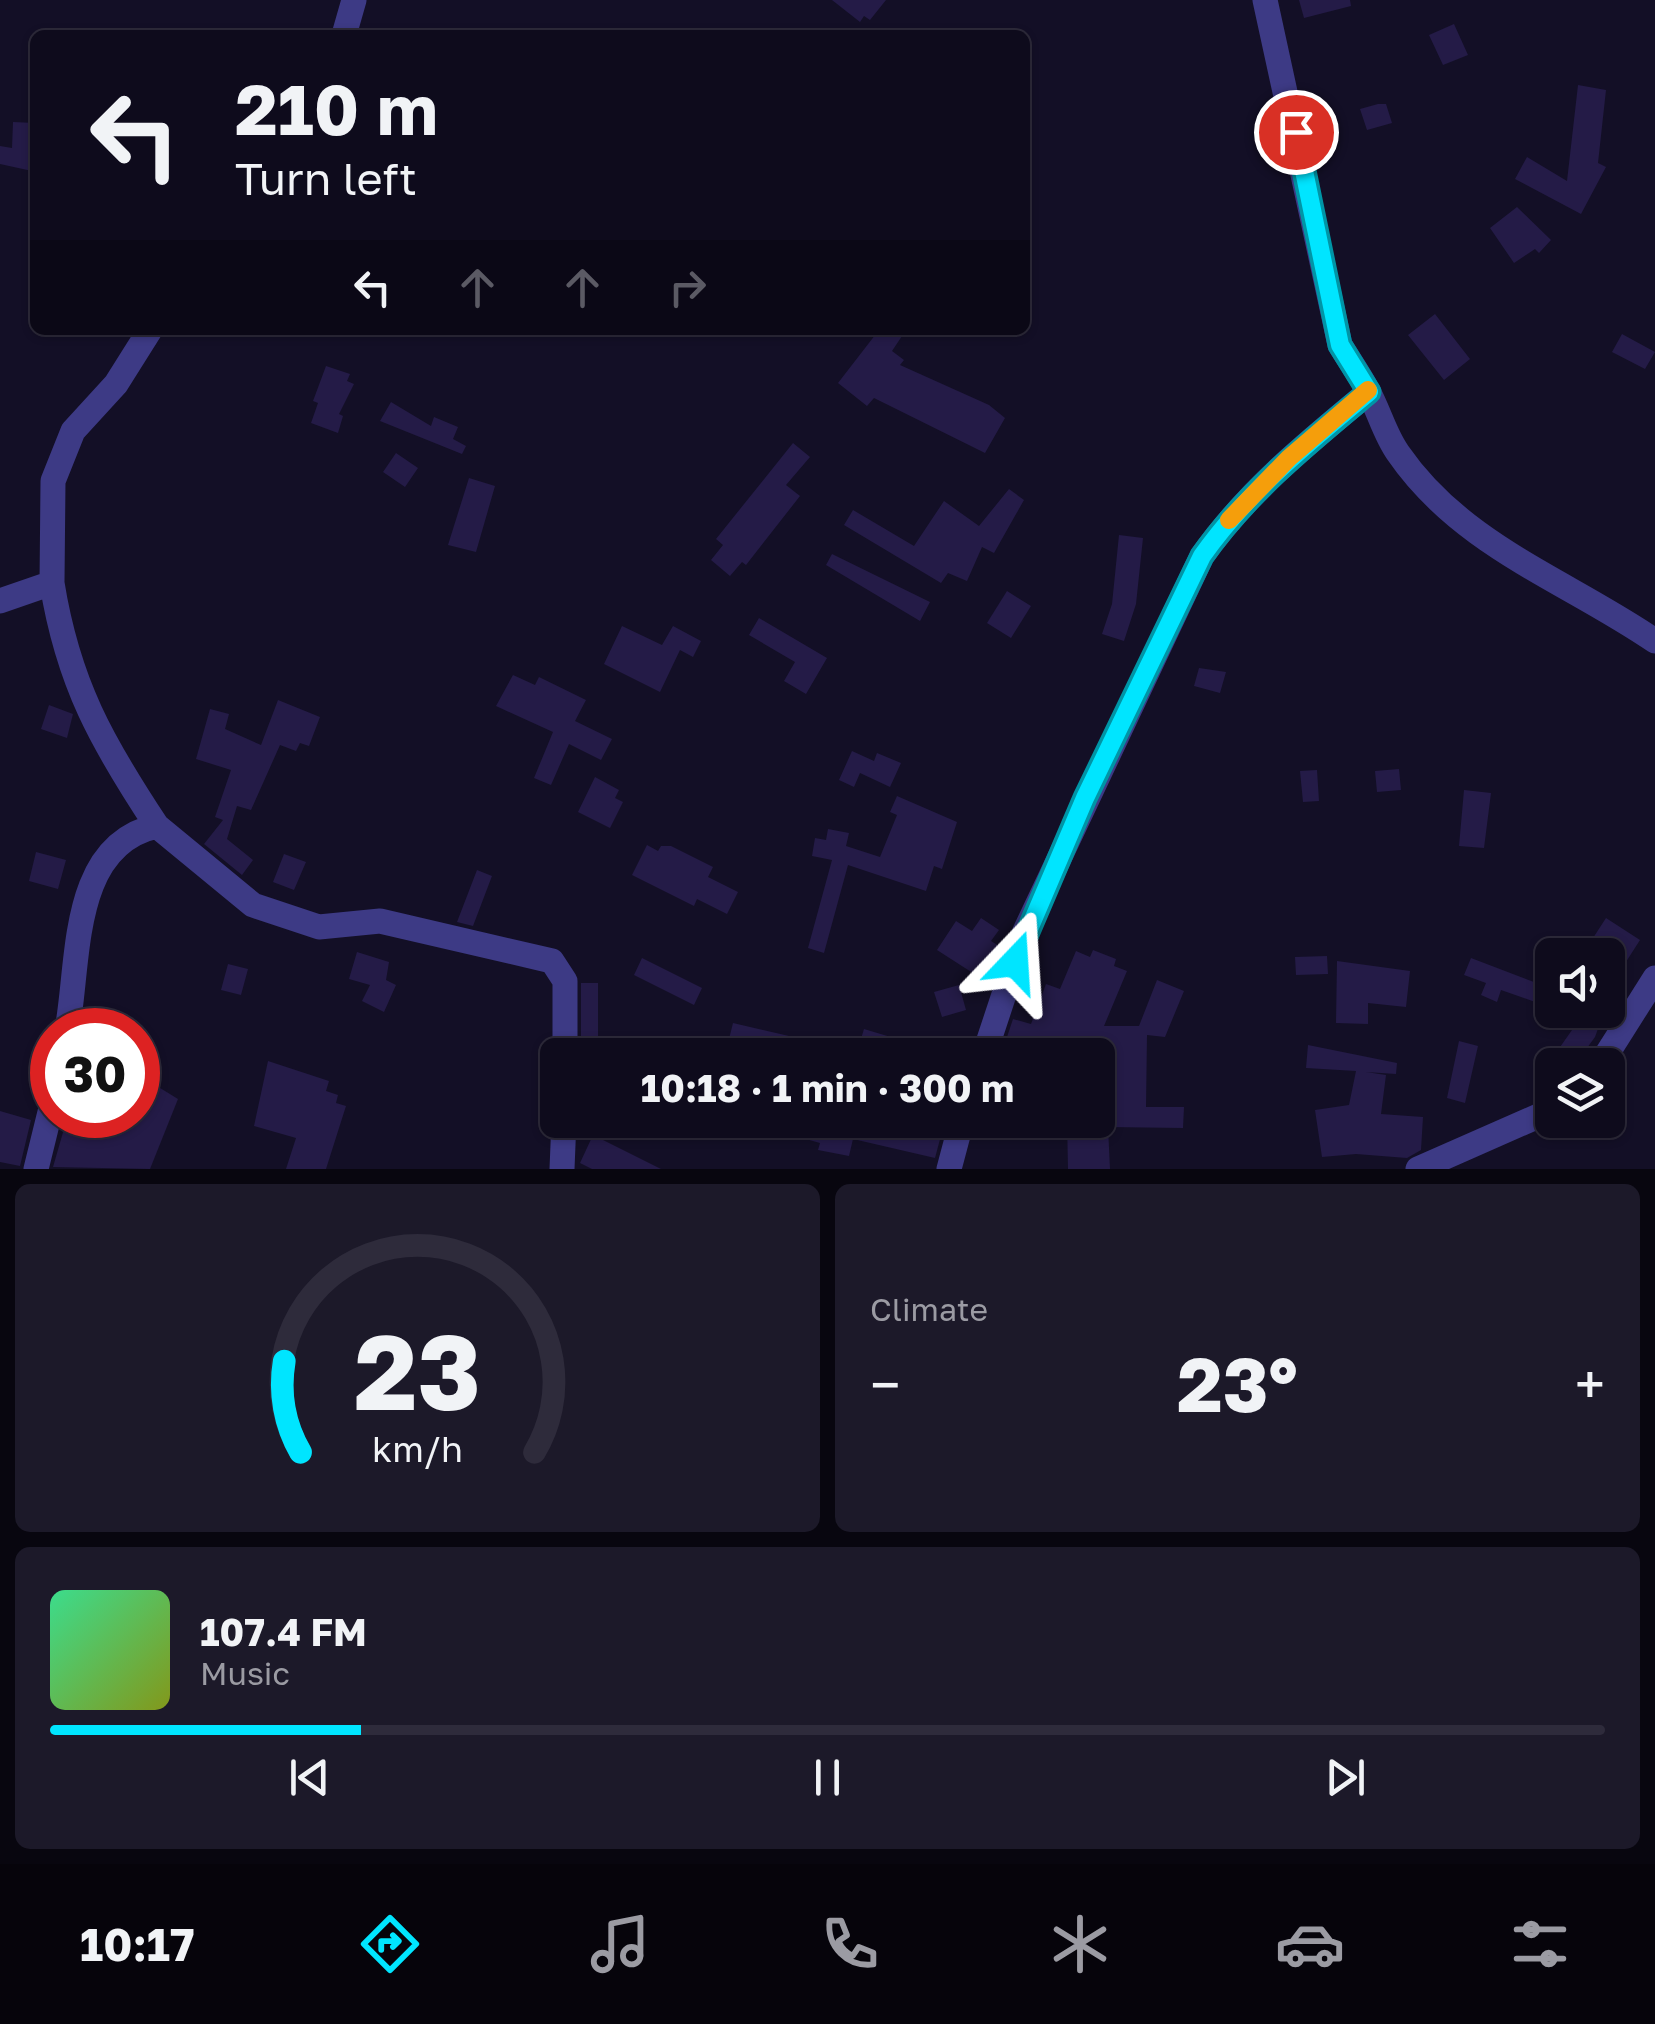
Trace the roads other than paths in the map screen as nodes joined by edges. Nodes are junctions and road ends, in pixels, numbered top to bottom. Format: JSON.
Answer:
{"nodes":[{"id":1,"x":354,"y":0,"type":"edge"},
{"id":2,"x":1265,"y":0,"type":"edge"},
{"id":3,"x":345,"y":30,"type":"edge"},
{"id":4,"x":147,"y":335,"type":"edge"},
{"id":5,"x":1369,"y":392,"type":"junction"},
{"id":6,"x":52,"y":583,"type":"junction"},
{"id":7,"x":0,"y":601,"type":"edge"},
{"id":8,"x":1655,"y":642,"type":"edge"},
{"id":9,"x":157,"y":826,"type":"junction"},
{"id":10,"x":1655,"y":978,"type":"edge"},
{"id":11,"x":70,"y":1008,"type":"edge"},
{"id":12,"x":565,"y":1038,"type":"edge"},
{"id":13,"x":990,"y":1038,"type":"edge"},
{"id":14,"x":1611,"y":1048,"type":"edge"},
{"id":15,"x":1535,"y":1118,"type":"edge"},
{"id":16,"x":44,"y":1138,"type":"edge"},
{"id":17,"x":563,"y":1138,"type":"edge"},
{"id":18,"x":957,"y":1138,"type":"edge"},
{"id":19,"x":36,"y":1169,"type":"edge"},
{"id":20,"x":562,"y":1169,"type":"edge"},
{"id":21,"x":949,"y":1169,"type":"edge"},
{"id":22,"x":1418,"y":1169,"type":"edge"}],
"edges":[{"from":1,"to":3,"type":"street"},
{"from":2,"to":5,"type":"street"},
{"from":4,"to":6,"type":"street"},
{"from":5,"to":8,"type":"street"},
{"from":5,"to":13,"type":"street"},
{"from":6,"to":7,"type":"street"},
{"from":6,"to":9,"type":"street"},
{"from":9,"to":11,"type":"street"},
{"from":9,"to":12,"type":"street"},
{"from":10,"to":14,"type":"street"},
{"from":15,"to":22,"type":"street"},
{"from":16,"to":19,"type":"street"},
{"from":17,"to":20,"type":"street"},
{"from":18,"to":21,"type":"street"}]}
